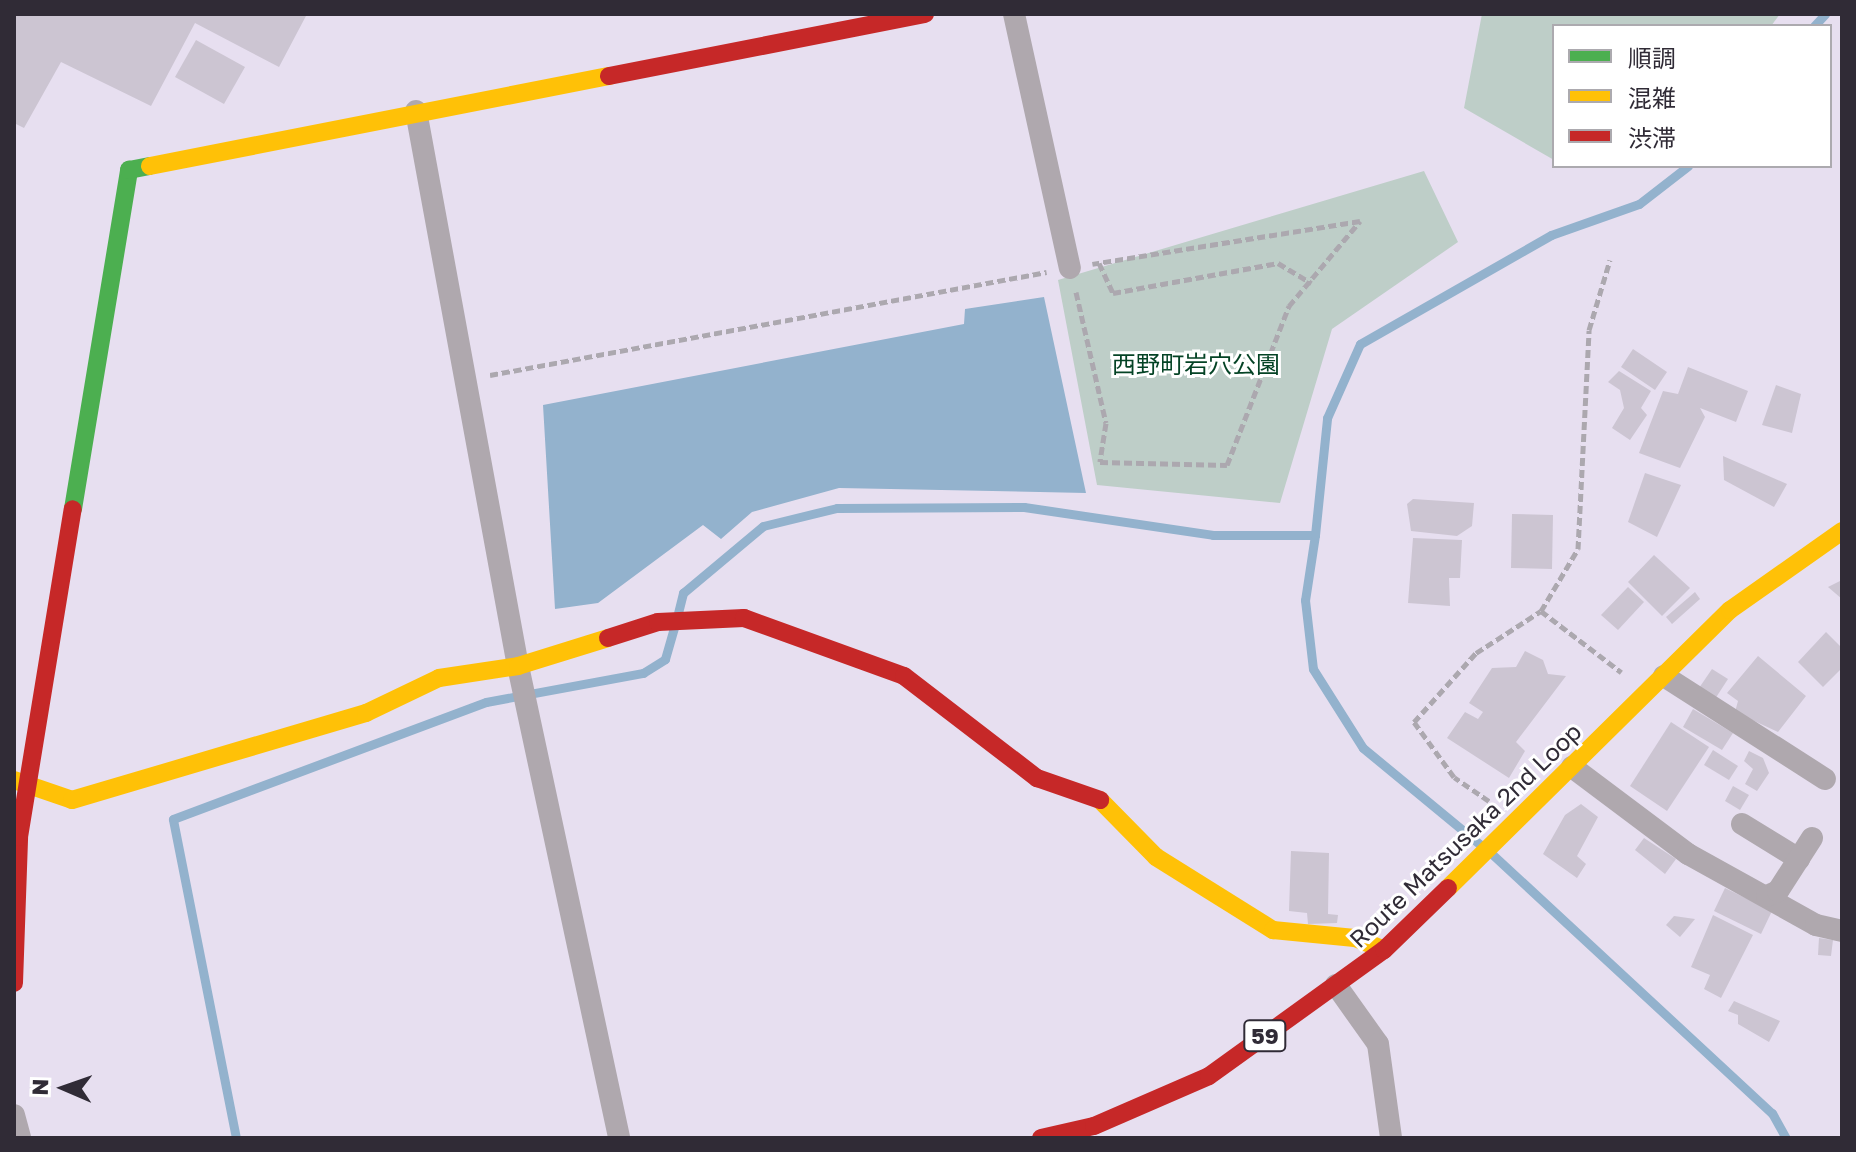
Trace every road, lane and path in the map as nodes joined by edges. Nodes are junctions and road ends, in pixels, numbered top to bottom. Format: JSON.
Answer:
{"nodes":[{"id":1,"x":925,"y":14,"type":"edge"},
{"id":2,"x":1014,"y":14,"type":"edge"},
{"id":3,"x":416,"y":111,"type":"junction"},
{"id":4,"x":1610,"y":260,"type":"dead end"},
{"id":5,"x":1099,"y":263,"type":"junction"},
{"id":6,"x":1070,"y":268,"type":"junction"},
{"id":7,"x":1311,"y":283,"type":"junction"},
{"id":8,"x":466,"y":380,"type":"junction"},
{"id":9,"x":1842,"y":531,"type":"edge"},
{"id":10,"x":1541,"y":611,"type":"junction"},
{"id":11,"x":518,"y":666,"type":"junction"},
{"id":12,"x":1664,"y":676,"type":"junction"},
{"id":13,"x":1643,"y":697,"type":"junction"},
{"id":14,"x":1572,"y":767,"type":"junction"},
{"id":15,"x":1825,"y":779,"type":"dead end"},
{"id":16,"x":14,"y":780,"type":"edge"},
{"id":17,"x":32,"y":792,"type":"junction"},
{"id":18,"x":1519,"y":820,"type":"junction"},
{"id":19,"x":1742,"y":824,"type":"dead end"},
{"id":20,"x":1812,"y":838,"type":"dead end"},
{"id":21,"x":1799,"y":859,"type":"junction"},
{"id":22,"x":1767,"y":896,"type":"junction"},
{"id":23,"x":1842,"y":931,"type":"edge"},
{"id":24,"x":1384,"y":950,"type":"junction"},
{"id":25,"x":14,"y":983,"type":"edge"},
{"id":26,"x":1336,"y":985,"type":"junction"},
{"id":27,"x":14,"y":1115,"type":"edge"},
{"id":28,"x":20,"y":1138,"type":"edge"},
{"id":29,"x":619,"y":1138,"type":"edge"},
{"id":30,"x":1041,"y":1138,"type":"edge"},
{"id":31,"x":1391,"y":1138,"type":"edge"}],
"edges":[{"from":1,"to":3,"type":"street"},
{"from":2,"to":6,"type":"street"},
{"from":3,"to":8,"type":"street"},
{"from":3,"to":17,"type":"street"},
{"from":4,"to":10,"type":"path"},
{"from":5,"to":6,"type":"path"},
{"from":5,"to":7,"type":"path"},
{"from":5,"to":7,"type":"path"},
{"from":6,"to":7,"type":"path"},
{"from":6,"to":8,"type":"path"},
{"from":8,"to":11,"type":"street"},
{"from":9,"to":12,"type":"street","name":"Route Matsusaka 2nd Loop","number":"59"},
{"from":10,"to":13,"type":"path"},
{"from":10,"to":18,"type":"path"},
{"from":11,"to":17,"type":"street"},
{"from":11,"to":24,"type":"street"},
{"from":11,"to":29,"type":"street"},
{"from":12,"to":13,"type":"street","name":"Route Matsusaka 2nd Loop","number":"59"},
{"from":12,"to":15,"type":"street"},
{"from":13,"to":14,"type":"street","name":"Route Matsusaka 2nd Loop","number":"59"},
{"from":14,"to":18,"type":"street","name":"Route Matsusaka 2nd Loop","number":"59"},
{"from":14,"to":22,"type":"street"},
{"from":16,"to":17,"type":"street"},
{"from":17,"to":25,"type":"street"},
{"from":18,"to":24,"type":"street","name":"Route Matsusaka 2nd Loop","number":"59"},
{"from":19,"to":21,"type":"street"},
{"from":20,"to":21,"type":"street"},
{"from":21,"to":22,"type":"street"},
{"from":22,"to":23,"type":"street"},
{"from":24,"to":26,"type":"street","name":"Route Matsusaka 2nd Loop","number":"59"},
{"from":26,"to":30,"type":"street","name":"Route Matsusaka 2nd Loop","number":"59"},
{"from":26,"to":31,"type":"street"},
{"from":27,"to":28,"type":"street"}]}
